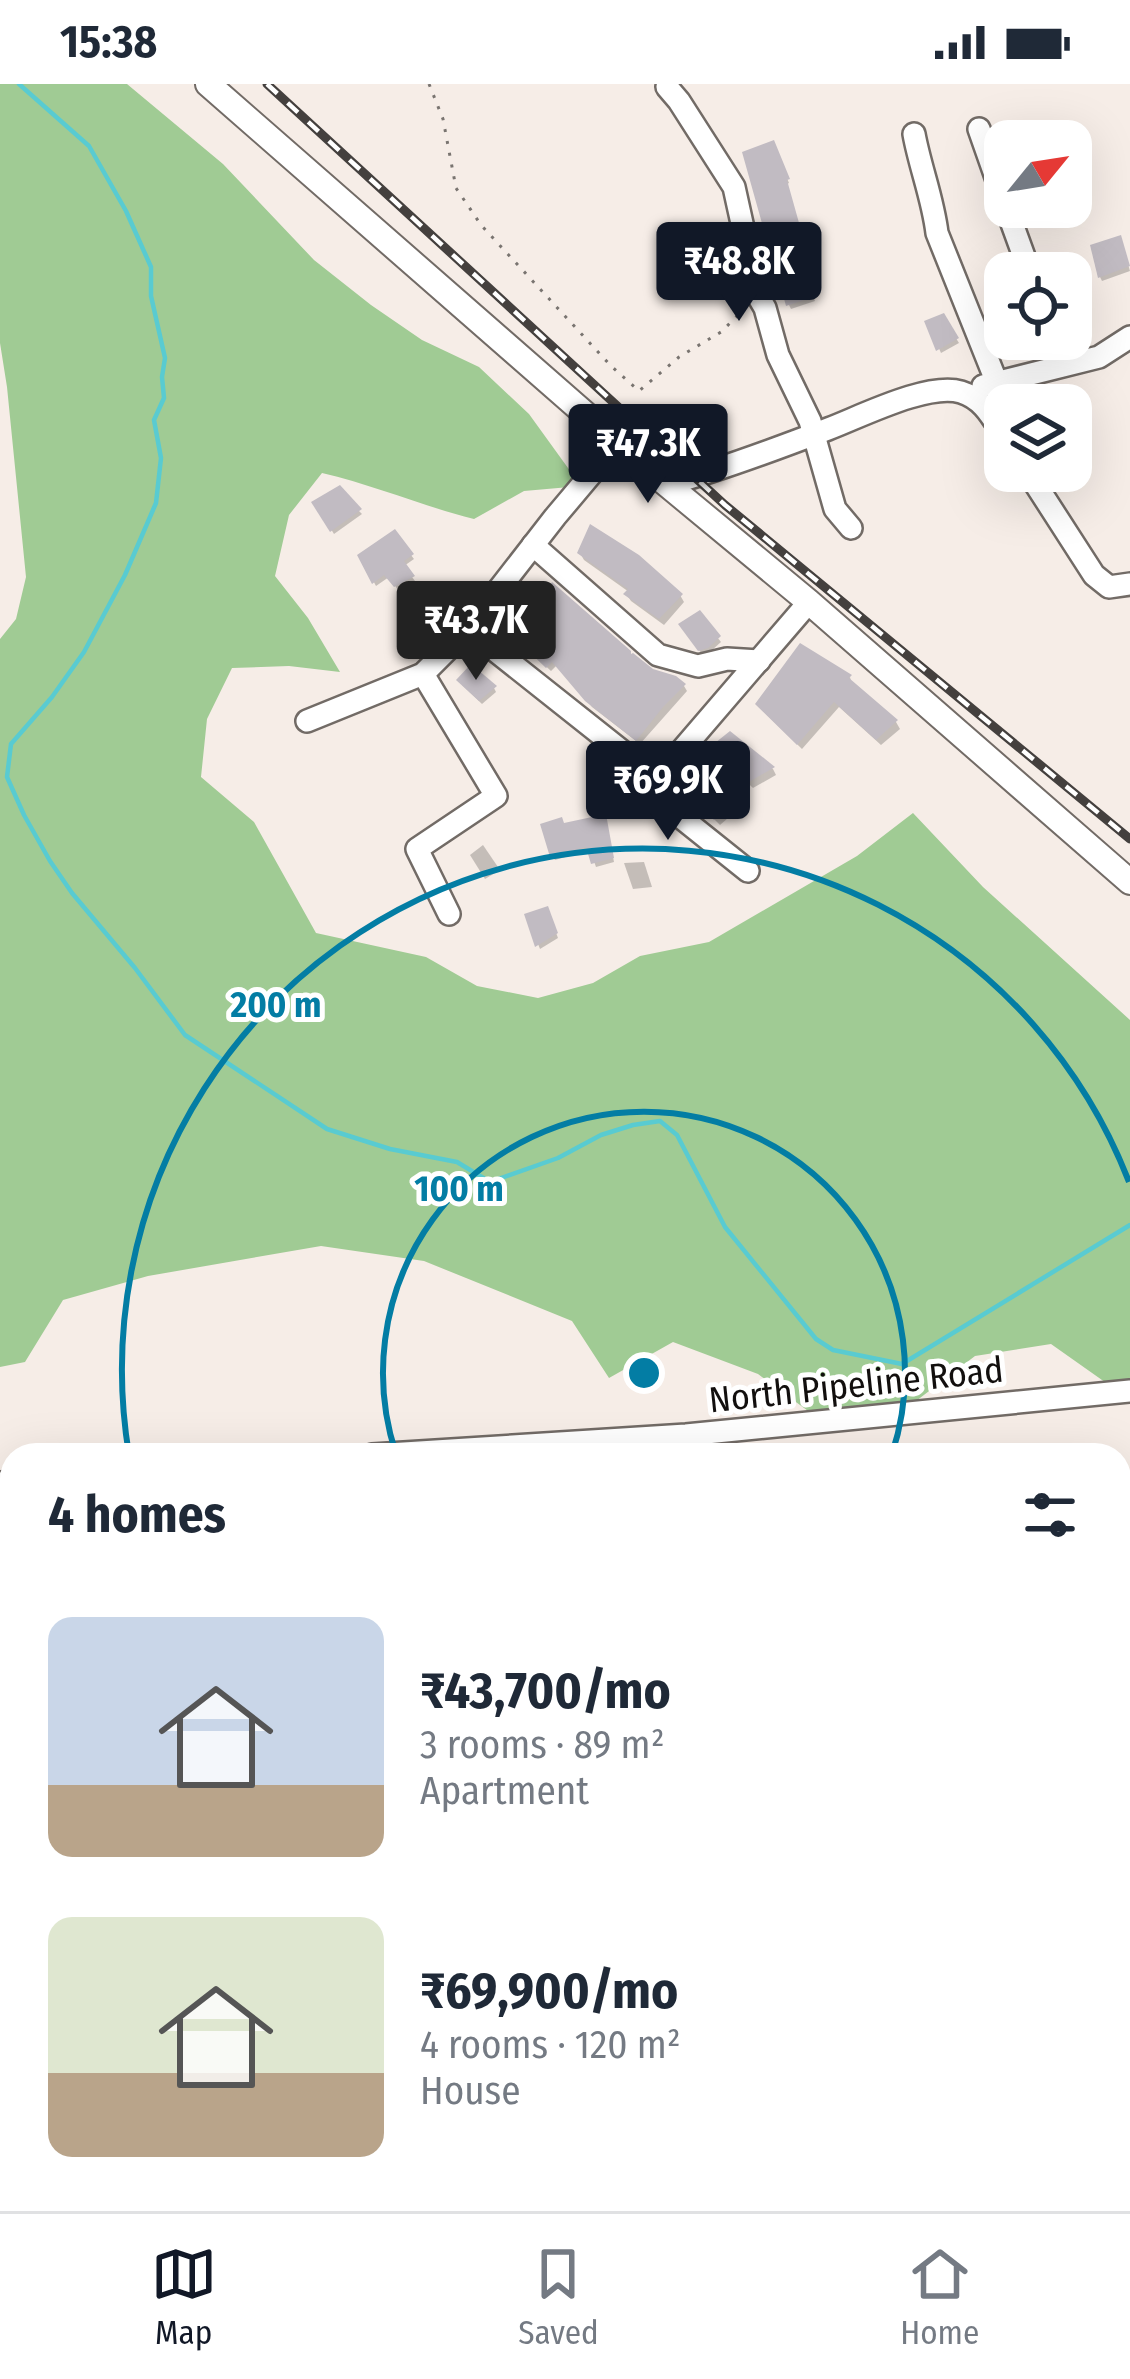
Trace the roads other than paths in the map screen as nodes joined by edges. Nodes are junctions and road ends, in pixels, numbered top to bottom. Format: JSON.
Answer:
{"nodes":[{"id":1,"x":208,"y":84,"type":"edge"},
{"id":2,"x":667,"y":86,"type":"edge"},
{"id":3,"x":979,"y":129,"type":"dead end"},
{"id":4,"x":914,"y":134,"type":"dead end"},
{"id":5,"x":984,"y":143,"type":"edge"},
{"id":6,"x":1130,"y":337,"type":"edge"},
{"id":7,"x":1058,"y":360,"type":"edge"},
{"id":8,"x":1060,"y":366,"type":"junction"},
{"id":9,"x":997,"y":382,"type":"junction"},
{"id":10,"x":959,"y":391,"type":"junction"},
{"id":11,"x":984,"y":406,"type":"edge"},
{"id":12,"x":814,"y":434,"type":"junction"},
{"id":13,"x":619,"y":441,"type":"junction"},
{"id":14,"x":669,"y":484,"type":"junction"},
{"id":15,"x":1041,"y":492,"type":"edge"},
{"id":16,"x":851,"y":528,"type":"dead end"},
{"id":17,"x":533,"y":545,"type":"junction"},
{"id":18,"x":1130,"y":584,"type":"edge"},
{"id":19,"x":809,"y":602,"type":"junction"},
{"id":20,"x":468,"y":629,"type":"junction"},
{"id":21,"x":758,"y":661,"type":"junction"},
{"id":22,"x":423,"y":674,"type":"junction"},
{"id":23,"x":307,"y":721,"type":"dead end"},
{"id":24,"x":657,"y":779,"type":"junction"},
{"id":25,"x":748,"y":871,"type":"dead end"},
{"id":26,"x":1130,"y":882,"type":"edge"},
{"id":27,"x":449,"y":914,"type":"dead end"},
{"id":28,"x":1130,"y":1391,"type":"edge"},
{"id":29,"x":560,"y":1443,"type":"edge"}],
"edges":[{"from":1,"to":13,"type":"street"},
{"from":2,"to":12,"type":"street"},
{"from":3,"to":5,"type":"street"},
{"from":4,"to":9,"type":"street"},
{"from":6,"to":8,"type":"street"},
{"from":7,"to":8,"type":"street"},
{"from":8,"to":9,"type":"street"},
{"from":9,"to":10,"type":"street"},
{"from":10,"to":11,"type":"street"},
{"from":10,"to":12,"type":"street"},
{"from":12,"to":14,"type":"street"},
{"from":12,"to":16,"type":"street"},
{"from":13,"to":14,"type":"street"},
{"from":13,"to":17,"type":"street"},
{"from":14,"to":19,"type":"street"},
{"from":15,"to":18,"type":"street"},
{"from":17,"to":20,"type":"street"},
{"from":17,"to":21,"type":"street"},
{"from":19,"to":21,"type":"street"},
{"from":19,"to":26,"type":"street"},
{"from":20,"to":22,"type":"street"},
{"from":20,"to":24,"type":"street"},
{"from":21,"to":24,"type":"street"},
{"from":22,"to":23,"type":"street"},
{"from":22,"to":27,"type":"street"},
{"from":24,"to":25,"type":"street"},
{"from":28,"to":29,"type":"street","name":"North Pipeline Road"}]}
